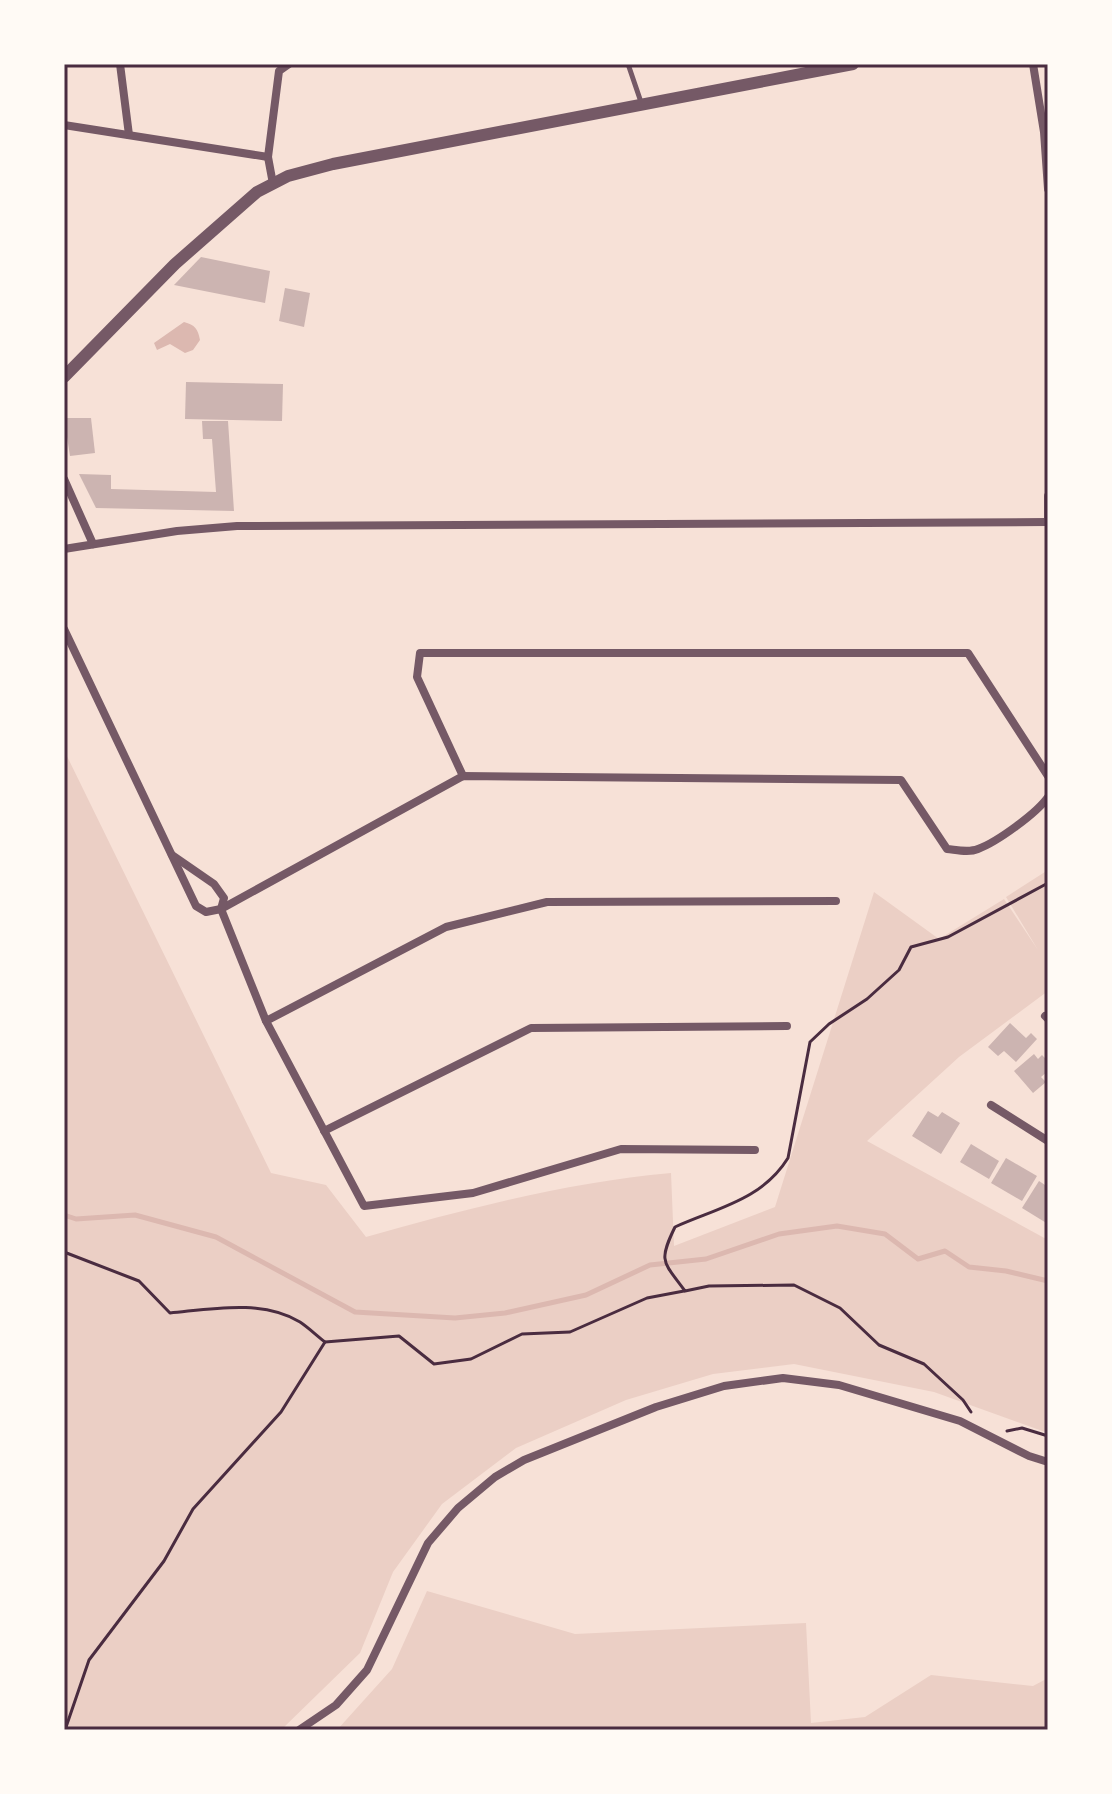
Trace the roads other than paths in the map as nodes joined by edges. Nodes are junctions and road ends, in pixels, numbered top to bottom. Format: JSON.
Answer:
{"nodes":[{"id":1,"x":120,"y":64,"type":"edge"},
{"id":2,"x":289,"y":64,"type":"edge"},
{"id":3,"x":628,"y":64,"type":"edge"},
{"id":4,"x":853,"y":64,"type":"edge"},
{"id":5,"x":1033,"y":64,"type":"edge"},
{"id":6,"x":643,"y":106,"type":"junction"},
{"id":7,"x":64,"y":125,"type":"edge"},
{"id":8,"x":129,"y":135,"type":"junction"},
{"id":9,"x":268,"y":157,"type":"junction"},
{"id":10,"x":273,"y":184,"type":"junction"},
{"id":11,"x":1048,"y":189,"type":"edge"},
{"id":12,"x":64,"y":377,"type":"edge"},
{"id":13,"x":64,"y":479,"type":"edge"},
{"id":14,"x":1048,"y":496,"type":"edge"},
{"id":15,"x":1048,"y":522,"type":"edge"},
{"id":16,"x":93,"y":544,"type":"junction"},
{"id":17,"x":64,"y":549,"type":"edge"},
{"id":18,"x":64,"y":629,"type":"edge"},
{"id":19,"x":463,"y":776,"type":"junction"},
{"id":20,"x":1048,"y":776,"type":"edge"},
{"id":21,"x":1048,"y":797,"type":"edge"},
{"id":22,"x":171,"y":854,"type":"junction"},
{"id":23,"x":836,"y":901,"type":"dead end"},
{"id":24,"x":221,"y":909,"type":"junction"},
{"id":25,"x":266,"y":1021,"type":"junction"},
{"id":26,"x":787,"y":1026,"type":"dead end"},
{"id":27,"x":991,"y":1105,"type":"dead end"},
{"id":28,"x":324,"y":1131,"type":"junction"},
{"id":29,"x":1048,"y":1141,"type":"edge"},
{"id":30,"x":755,"y":1150,"type":"dead end"},
{"id":31,"x":1048,"y":1462,"type":"edge"},
{"id":32,"x":299,"y":1730,"type":"edge"}],
"edges":[{"from":1,"to":8,"type":"street"},
{"from":2,"to":9,"type":"street"},
{"from":3,"to":6,"type":"lane"},
{"from":4,"to":6,"type":"street"},
{"from":5,"to":11,"type":"street"},
{"from":6,"to":10,"type":"street"},
{"from":7,"to":8,"type":"street"},
{"from":8,"to":9,"type":"street"},
{"from":9,"to":10,"type":"street"},
{"from":10,"to":12,"type":"street"},
{"from":13,"to":16,"type":"street"},
{"from":14,"to":15,"type":"street"},
{"from":15,"to":16,"type":"street"},
{"from":16,"to":17,"type":"street"},
{"from":18,"to":22,"type":"street"},
{"from":19,"to":20,"type":"street"},
{"from":19,"to":21,"type":"street"},
{"from":19,"to":24,"type":"street"},
{"from":22,"to":24,"type":"street"},
{"from":22,"to":24,"type":"street"},
{"from":23,"to":25,"type":"street"},
{"from":24,"to":25,"type":"street"},
{"from":25,"to":28,"type":"street"},
{"from":26,"to":28,"type":"street"},
{"from":27,"to":29,"type":"street"},
{"from":28,"to":30,"type":"street"},
{"from":31,"to":32,"type":"street"}]}
